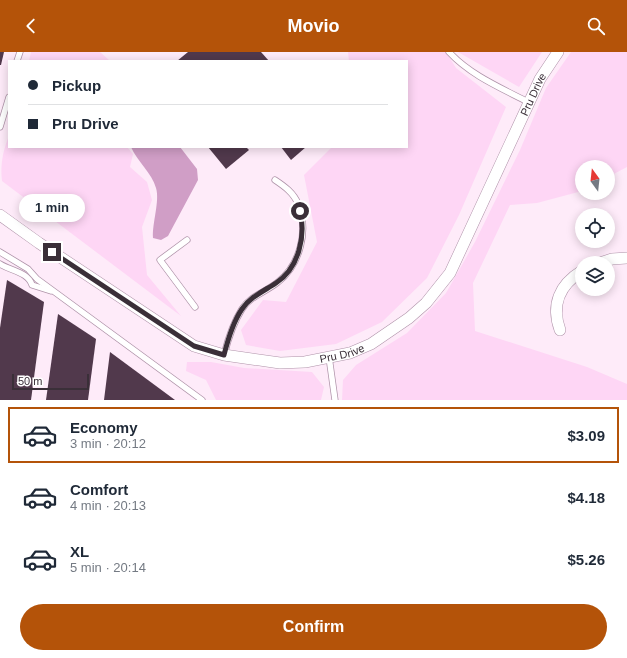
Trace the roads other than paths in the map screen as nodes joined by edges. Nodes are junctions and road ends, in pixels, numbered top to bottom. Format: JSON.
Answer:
{"nodes":[{"id":1,"x":449,"y":52,"type":"edge"},
{"id":2,"x":558,"y":52,"type":"edge"},
{"id":3,"x":8,"y":100,"type":"edge"},
{"id":4,"x":528,"y":102,"type":"junction"},
{"id":5,"x":0,"y":127,"type":"edge"},
{"id":6,"x":275,"y":180,"type":"dead end"},
{"id":7,"x":0,"y":215,"type":"edge"},
{"id":8,"x":187,"y":240,"type":"dead end"},
{"id":9,"x":0,"y":252,"type":"edge"},
{"id":10,"x":627,"y":258,"type":"edge"},
{"id":11,"x":615,"y":259,"type":"edge"},
{"id":12,"x":0,"y":264,"type":"edge"},
{"id":13,"x":575,"y":278,"type":"edge"},
{"id":14,"x":55,"y":292,"type":"junction"},
{"id":15,"x":195,"y":307,"type":"dead end"},
{"id":16,"x":560,"y":330,"type":"dead end"},
{"id":17,"x":224,"y":355,"type":"junction"},
{"id":18,"x":329,"y":357,"type":"junction"},
{"id":19,"x":202,"y":400,"type":"edge"},
{"id":20,"x":335,"y":400,"type":"edge"}],
"edges":[{"from":1,"to":4,"type":"lane"},
{"from":2,"to":4,"type":"street","name":"Pru Drive"},
{"from":3,"to":5,"type":"lane"},
{"from":4,"to":18,"type":"street","name":"Pru Drive"},
{"from":6,"to":17,"type":"lane"},
{"from":7,"to":17,"type":"street","name":"Pru Drive"},
{"from":8,"to":15,"type":"lane"},
{"from":9,"to":14,"type":"lane"},
{"from":10,"to":11,"type":"street"},
{"from":12,"to":14,"type":"lane"},
{"from":13,"to":16,"type":"street"},
{"from":14,"to":19,"type":"lane"},
{"from":17,"to":18,"type":"street","name":"Pru Drive"},
{"from":18,"to":20,"type":"lane"}]}
